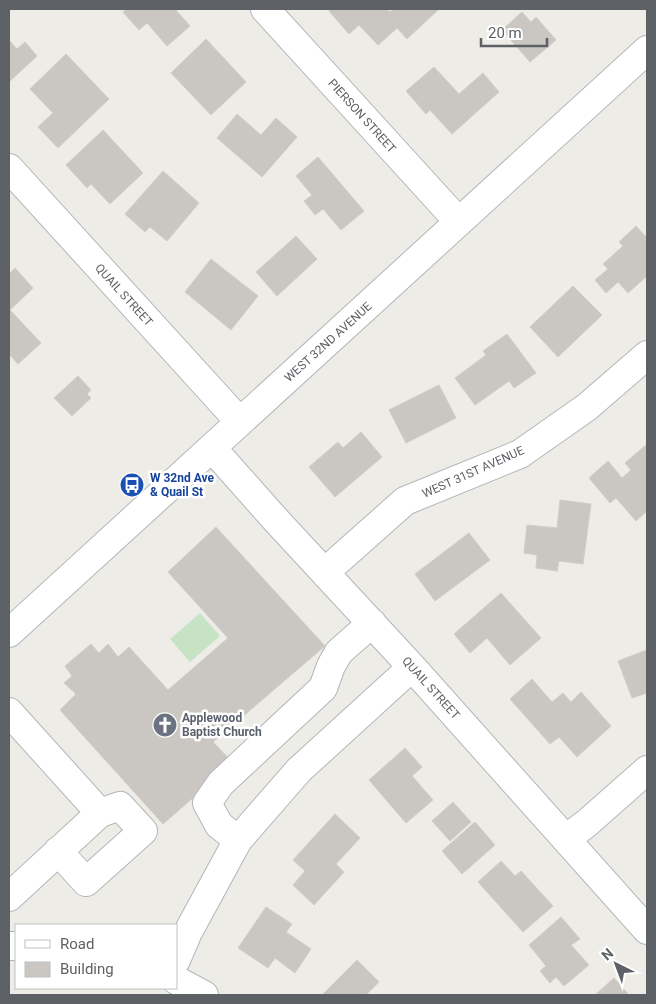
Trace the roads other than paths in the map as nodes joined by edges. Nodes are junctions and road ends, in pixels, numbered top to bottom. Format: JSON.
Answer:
{"nodes":[{"id":1,"x":266,"y":9,"type":"edge"},
{"id":2,"x":647,"y":50,"type":"edge"},
{"id":3,"x":9,"y":168,"type":"edge"},
{"id":4,"x":459,"y":222,"type":"junction"},
{"id":5,"x":647,"y":355,"type":"edge"},
{"id":6,"x":240,"y":422,"type":"junction"},
{"id":7,"x":212,"y":448,"type":"junction"},
{"id":8,"x":325,"y":572,"type":"junction"},
{"id":9,"x":372,"y":623,"type":"junction"},
{"id":10,"x":9,"y":633,"type":"edge"},
{"id":11,"x":412,"y":667,"type":"junction"},
{"id":12,"x":9,"y":712,"type":"edge"},
{"id":13,"x":647,"y":770,"type":"edge"},
{"id":14,"x":100,"y":813,"type":"junction"},
{"id":15,"x":566,"y":839,"type":"junction"},
{"id":16,"x":238,"y":840,"type":"junction"},
{"id":17,"x":58,"y":851,"type":"junction"},
{"id":18,"x":9,"y":897,"type":"edge"},
{"id":19,"x":647,"y":930,"type":"edge"},
{"id":20,"x":178,"y":955,"type":"edge"},
{"id":21,"x":178,"y":981,"type":"edge"},
{"id":22,"x":204,"y":995,"type":"edge"}],
"edges":[{"from":1,"to":4,"type":"street","name":"PIERSON STREET"},
{"from":2,"to":4,"type":"street","name":"WEST 32ND AVENUE"},
{"from":3,"to":6,"type":"street","name":"QUAIL STREET"},
{"from":4,"to":6,"type":"street","name":"WEST 32ND AVENUE"},
{"from":5,"to":8,"type":"street","name":"WEST 31ST AVENUE"},
{"from":6,"to":7,"type":"street","name":"WEST 32ND AVENUE"},
{"from":7,"to":8,"type":"street","name":"QUAIL STREET"},
{"from":7,"to":10,"type":"street","name":"WEST 32ND AVENUE"},
{"from":8,"to":9,"type":"street","name":"QUAIL STREET"},
{"from":9,"to":11,"type":"street","name":"QUAIL STREET"},
{"from":9,"to":16,"type":"street"},
{"from":11,"to":15,"type":"street","name":"QUAIL STREET"},
{"from":11,"to":16,"type":"street"},
{"from":12,"to":14,"type":"street"},
{"from":13,"to":15,"type":"street"},
{"from":14,"to":17,"type":"street"},
{"from":14,"to":17,"type":"street"},
{"from":15,"to":19,"type":"street","name":"QUAIL STREET"},
{"from":16,"to":20,"type":"street"},
{"from":17,"to":18,"type":"street"},
{"from":21,"to":22,"type":"street"}]}
